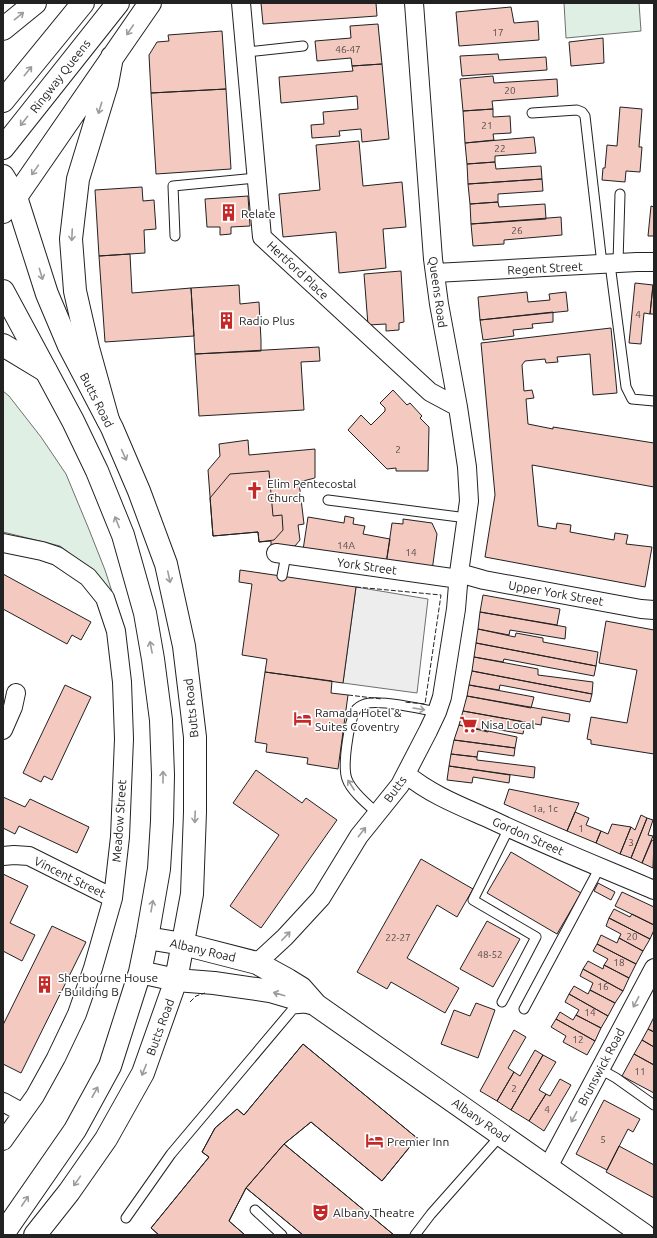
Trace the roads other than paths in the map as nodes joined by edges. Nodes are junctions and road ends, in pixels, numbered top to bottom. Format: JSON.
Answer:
{"nodes":[{"id":1,"x":35,"y":3,"type":"edge"},
{"id":2,"x":83,"y":3,"type":"edge"},
{"id":3,"x":118,"y":3,"type":"edge"},
{"id":4,"x":150,"y":3,"type":"edge"},
{"id":5,"x":241,"y":3,"type":"edge"},
{"id":6,"x":414,"y":3,"type":"edge"},
{"id":7,"x":3,"y":29,"type":"edge"},
{"id":8,"x":303,"y":46,"type":"dead end"},
{"id":9,"x":246,"y":52,"type":"junction"},
{"id":10,"x":112,"y":57,"type":"junction"},
{"id":11,"x":3,"y":102,"type":"edge"},
{"id":12,"x":532,"y":113,"type":"dead end"},
{"id":13,"x":3,"y":148,"type":"edge"},
{"id":14,"x":3,"y":176,"type":"edge"},
{"id":15,"x":257,"y":178,"type":"junction"},
{"id":16,"x":620,"y":194,"type":"dead end"},
{"id":17,"x":10,"y":205,"type":"edge"},
{"id":18,"x":175,"y":236,"type":"dead end"},
{"id":19,"x":654,"y":262,"type":"edge"},
{"id":20,"x":610,"y":264,"type":"junction"},
{"id":21,"x":435,"y":273,"type":"junction"},
{"id":22,"x":3,"y":291,"type":"edge"},
{"id":23,"x":3,"y":345,"type":"edge"},
{"id":24,"x":46,"y":370,"type":"junction"},
{"id":25,"x":654,"y":401,"type":"edge"},
{"id":26,"x":458,"y":408,"type":"junction"},
{"id":27,"x":108,"y":420,"type":"junction"},
{"id":28,"x":328,"y":500,"type":"dead end"},
{"id":29,"x":467,"y":518,"type":"junction"},
{"id":30,"x":3,"y":543,"type":"edge"},
{"id":31,"x":280,"y":554,"type":"joint"},
{"id":32,"x":282,"y":576,"type":"dead end"},
{"id":33,"x":459,"y":576,"type":"junction"},
{"id":34,"x":654,"y":610,"type":"edge"},
{"id":35,"x":16,"y":693,"type":"dead end"},
{"id":36,"x":437,"y":712,"type":"junction"},
{"id":37,"x":3,"y":730,"type":"edge"},
{"id":38,"x":406,"y":774,"type":"junction"},
{"id":39,"x":377,"y":813,"type":"junction"},
{"id":40,"x":509,"y":828,"type":"junction"},
{"id":41,"x":3,"y":856,"type":"edge"},
{"id":42,"x":600,"y":867,"type":"junction"},
{"id":43,"x":654,"y":890,"type":"edge"},
{"id":44,"x":112,"y":898,"type":"junction"},
{"id":45,"x":147,"y":938,"type":"junction"},
{"id":46,"x":183,"y":944,"type":"junction"},
{"id":47,"x":258,"y":963,"type":"junction"},
{"id":48,"x":654,"y":968,"type":"edge"},
{"id":49,"x":140,"y":972,"type":"junction"},
{"id":50,"x":176,"y":980,"type":"junction"},
{"id":51,"x":502,"y":1002,"type":"dead end"},
{"id":52,"x":318,"y":1006,"type":"junction"},
{"id":53,"x":524,"y":1009,"type":"dead end"},
{"id":54,"x":600,"y":1069,"type":"junction"},
{"id":55,"x":3,"y":1102,"type":"edge"},
{"id":56,"x":654,"y":1105,"type":"edge"},
{"id":57,"x":23,"y":1113,"type":"junction"},
{"id":58,"x":501,"y":1135,"type":"junction"},
{"id":59,"x":3,"y":1141,"type":"edge"},
{"id":60,"x":548,"y":1167,"type":"junction"},
{"id":61,"x":254,"y":1210,"type":"dead end"},
{"id":62,"x":126,"y":1218,"type":"dead end"},
{"id":63,"x":3,"y":1234,"type":"edge"},
{"id":64,"x":35,"y":1235,"type":"edge"},
{"id":65,"x":282,"y":1235,"type":"edge"},
{"id":66,"x":415,"y":1235,"type":"edge"},
{"id":67,"x":644,"y":1235,"type":"edge"}],
"edges":[{"from":7,"to":1,"type":"main road","one_way":true},
{"from":11,"to":2,"type":"main road","one_way":true},
{"from":3,"to":13,"type":"main road","name":"Ringway Queens","one_way":true},
{"from":4,"to":10,"type":"main road","one_way":true},
{"from":5,"to":9,"type":"street","name":"Hertford Place"},
{"from":6,"to":21,"type":"street","name":"Queens Road"},
{"from":8,"to":9,"type":"lane"},
{"from":9,"to":15,"type":"street","name":"Hertford Place"},
{"from":10,"to":17,"type":"main road","one_way":true},
{"from":10,"to":27,"type":"main road","one_way":true},
{"from":12,"to":20,"type":"lane"},
{"from":14,"to":17,"type":"main road","name":"Butts Road"},
{"from":15,"to":18,"type":"lane"},
{"from":15,"to":26,"type":"street","name":"Hertford Place"},
{"from":16,"to":20,"type":"lane"},
{"from":17,"to":27,"type":"main road","name":"Butts Road","one_way":true},
{"from":19,"to":20,"type":"street","name":"Regent Street"},
{"from":20,"to":21,"type":"street","name":"Regent Street"},
{"from":20,"to":25,"type":"lane"},
{"from":21,"to":26,"type":"street","name":"Queens Road"},
{"from":22,"to":24,"type":"main road"},
{"from":23,"to":24,"type":"main road"},
{"from":45,"to":24,"type":"main road","one_way":true},
{"from":26,"to":29,"type":"street","name":"Queens Road"},
{"from":27,"to":46,"type":"main road","name":"Butts Road","one_way":true},
{"from":28,"to":29,"type":"lane"},
{"from":29,"to":33,"type":"street","name":"Queens Road"},
{"from":30,"to":44,"type":"street","name":"Meadow Street"},
{"from":31,"to":32,"type":"lane"},
{"from":31,"to":33,"type":"street","name":"York Street"},
{"from":33,"to":34,"type":"street","name":"Upper York Street"},
{"from":33,"to":36,"type":"street","name":"Butts"},
{"from":35,"to":37,"type":"street"},
{"from":36,"to":38,"type":"street","name":"Butts"},
{"from":39,"to":36,"type":"lane","one_way":true},
{"from":38,"to":39,"type":"street","name":"Butts"},
{"from":38,"to":40,"type":"street","name":"Gordon Street"},
{"from":47,"to":39,"type":"street","name":"Butts","one_way":true},
{"from":40,"to":42,"type":"street","name":"Gordon Street"},
{"from":40,"to":51,"type":"lane"},
{"from":41,"to":44,"type":"street","name":"Vincent Street"},
{"from":42,"to":43,"type":"street","name":"Gordon Street"},
{"from":42,"to":53,"type":"lane"},
{"from":44,"to":57,"type":"street","name":"Meadow Street"},
{"from":45,"to":46,"type":"main road","name":"Albany Road"},
{"from":45,"to":49,"type":"main road"},
{"from":46,"to":47,"type":"main road","name":"Albany Road"},
{"from":46,"to":50,"type":"main road","name":"Butts Road"},
{"from":47,"to":52,"type":"main road","name":"Albany Road"},
{"from":48,"to":54,"type":"street","name":"Brunswick Road","one_way":true},
{"from":49,"to":50,"type":"main road","name":"Albany Road"},
{"from":63,"to":49,"type":"main road","one_way":true},
{"from":52,"to":50,"type":"main road","name":"Albany Road","one_way":true},
{"from":50,"to":64,"type":"main road","name":"Butts Road","one_way":true},
{"from":52,"to":58,"type":"main road","name":"Albany Road"},
{"from":52,"to":62,"type":"lane"},
{"from":54,"to":56,"type":"lane"},
{"from":54,"to":60,"type":"street","name":"Brunswick Road","one_way":true},
{"from":55,"to":57,"type":"street"},
{"from":57,"to":59,"type":"street","name":"Meadow Street"},
{"from":58,"to":60,"type":"main road","name":"Albany Road"},
{"from":58,"to":66,"type":"lane"},
{"from":60,"to":67,"type":"main road","name":"Albany Road"},
{"from":61,"to":65,"type":"lane"}]}
